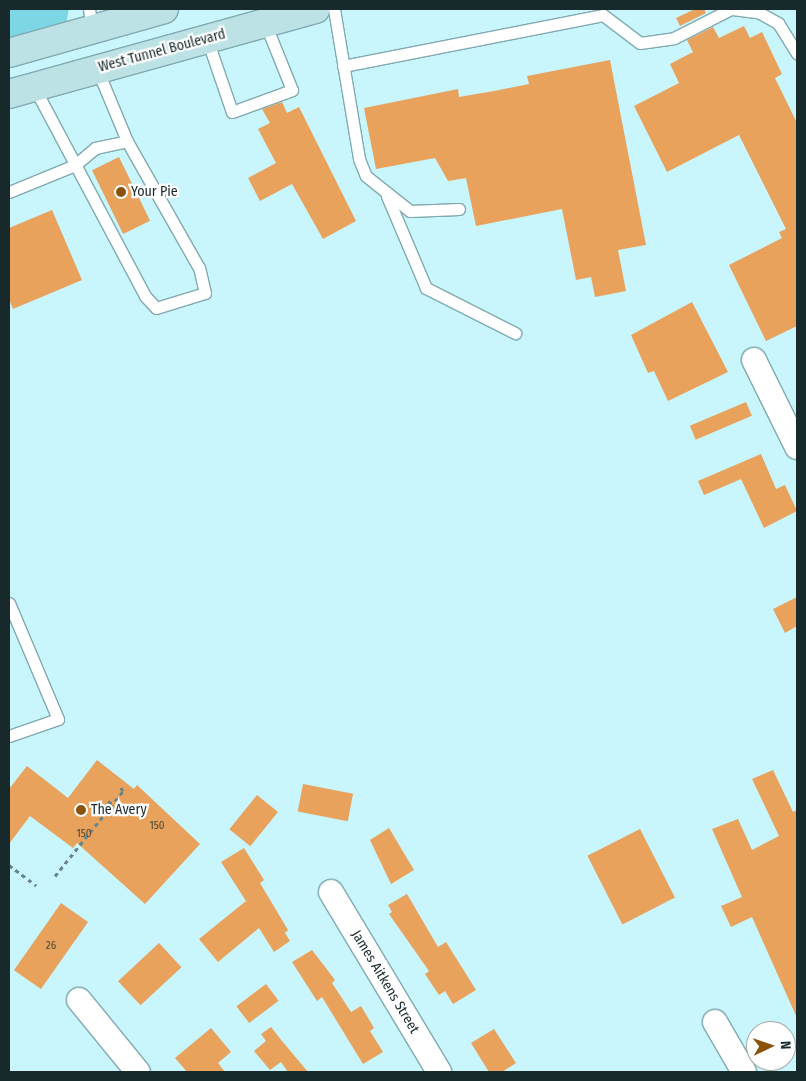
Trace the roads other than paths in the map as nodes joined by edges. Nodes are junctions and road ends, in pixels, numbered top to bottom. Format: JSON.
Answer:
{"nodes":[{"id":1,"x":164,"y":9,"type":"edge"},
{"id":2,"x":315,"y":9,"type":"edge"},
{"id":3,"x":334,"y":9,"type":"edge"},
{"id":4,"x":732,"y":9,"type":"edge"},
{"id":5,"x":603,"y":12,"type":"edge"},
{"id":6,"x":90,"y":19,"type":"edge"},
{"id":7,"x":265,"y":23,"type":"junction"},
{"id":8,"x":207,"y":38,"type":"junction"},
{"id":9,"x":9,"y":52,"type":"edge"},
{"id":10,"x":797,"y":54,"type":"edge"},
{"id":11,"x":343,"y":66,"type":"junction"},
{"id":12,"x":97,"y":69,"type":"junction"},
{"id":13,"x":21,"y":90,"type":"edge"},
{"id":14,"x":127,"y":141,"type":"junction"},
{"id":15,"x":75,"y":165,"type":"junction"},
{"id":16,"x":9,"y":192,"type":"edge"},
{"id":17,"x":387,"y":196,"type":"junction"},
{"id":18,"x":459,"y":209,"type":"dead end"},
{"id":19,"x":515,"y":333,"type":"dead end"},
{"id":20,"x":754,"y":360,"type":"dead end"},
{"id":21,"x":797,"y":447,"type":"edge"},
{"id":22,"x":9,"y":603,"type":"edge"},
{"id":23,"x":9,"y":736,"type":"edge"},
{"id":24,"x":331,"y":892,"type":"dead end"},
{"id":25,"x":79,"y":1000,"type":"dead end"},
{"id":26,"x":715,"y":1022,"type":"dead end"},
{"id":27,"x":138,"y":1072,"type":"edge"},
{"id":28,"x":439,"y":1072,"type":"edge"},
{"id":29,"x":744,"y":1072,"type":"edge"}],
"edges":[{"from":1,"to":6,"type":"main road"},
{"from":2,"to":7,"type":"main road","name":"West Tunnel Boulevard"},
{"from":3,"to":11,"type":"lane"},
{"from":4,"to":5,"type":"lane"},
{"from":4,"to":10,"type":"lane"},
{"from":5,"to":11,"type":"lane"},
{"from":6,"to":9,"type":"main road"},
{"from":6,"to":13,"type":"main road"},
{"from":7,"to":8,"type":"main road","name":"West Tunnel Boulevard"},
{"from":7,"to":8,"type":"lane"},
{"from":8,"to":12,"type":"main road","name":"West Tunnel Boulevard"},
{"from":11,"to":17,"type":"lane"},
{"from":12,"to":13,"type":"main road","name":"West Tunnel Boulevard"},
{"from":12,"to":14,"type":"lane"},
{"from":13,"to":15,"type":"lane"},
{"from":14,"to":15,"type":"lane"},
{"from":14,"to":15,"type":"lane"},
{"from":15,"to":16,"type":"lane"},
{"from":17,"to":18,"type":"lane"},
{"from":17,"to":19,"type":"lane"},
{"from":20,"to":21,"type":"street"},
{"from":22,"to":23,"type":"lane"},
{"from":24,"to":28,"type":"street","name":"James Aitkens Street"},
{"from":25,"to":27,"type":"street"},
{"from":26,"to":29,"type":"street"}]}
